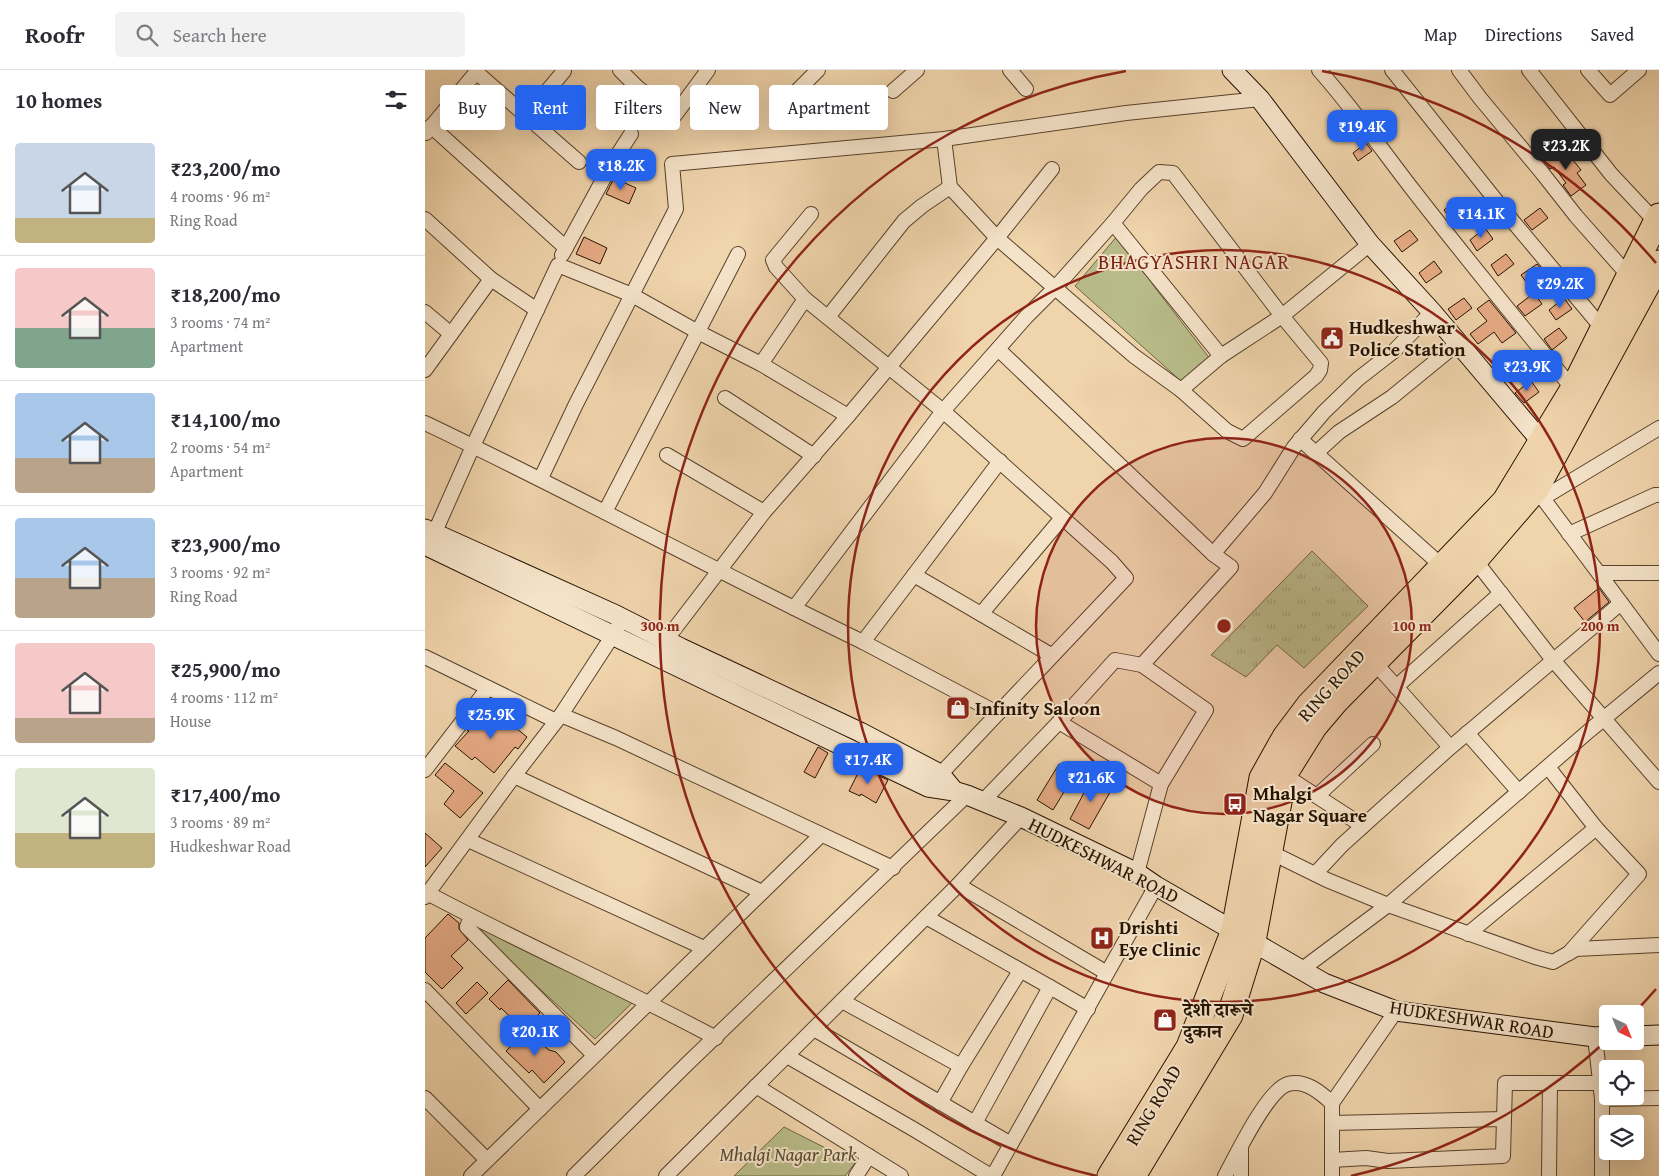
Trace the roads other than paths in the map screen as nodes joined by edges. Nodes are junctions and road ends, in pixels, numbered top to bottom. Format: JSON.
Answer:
{"nodes":[{"id":1,"x":620,"y":70,"type":"edge"},
{"id":2,"x":708,"y":70,"type":"edge"},
{"id":3,"x":819,"y":70,"type":"edge"},
{"id":4,"x":917,"y":70,"type":"edge"},
{"id":5,"x":1011,"y":70,"type":"edge"},
{"id":6,"x":1232,"y":70,"type":"edge"},
{"id":7,"x":1319,"y":70,"type":"edge"},
{"id":8,"x":1392,"y":70,"type":"edge"},
{"id":9,"x":1459,"y":70,"type":"edge"},
{"id":10,"x":1529,"y":70,"type":"edge"},
{"id":11,"x":1588,"y":70,"type":"edge"},
{"id":12,"x":1639,"y":70,"type":"edge"},
{"id":13,"x":477,"y":71,"type":"edge"},
{"id":14,"x":564,"y":71,"type":"edge"},
{"id":15,"x":552,"y":85,"type":"edge"},
{"id":16,"x":803,"y":85,"type":"edge"},
{"id":17,"x":1026,"y":89,"type":"dead end"},
{"id":18,"x":893,"y":91,"type":"dead end"},
{"id":19,"x":1260,"y":99,"type":"junction"},
{"id":20,"x":515,"y":106,"type":"edge"},
{"id":21,"x":428,"y":130,"type":"edge"},
{"id":22,"x":542,"y":130,"type":"edge"},
{"id":23,"x":631,"y":134,"type":"dead end"},
{"id":24,"x":944,"y":139,"type":"junction"},
{"id":25,"x":579,"y":162,"type":"dead end"},
{"id":26,"x":1052,"y":169,"type":"dead end"},
{"id":27,"x":950,"y":187,"type":"junction"},
{"id":28,"x":811,"y":214,"type":"dead end"},
{"id":29,"x":425,"y":219,"type":"edge"},
{"id":30,"x":1657,"y":219,"type":"edge"},
{"id":31,"x":1113,"y":224,"type":"junction"},
{"id":32,"x":997,"y":238,"type":"junction"},
{"id":33,"x":1370,"y":244,"type":"junction"},
{"id":34,"x":566,"y":248,"type":"junction"},
{"id":35,"x":738,"y":254,"type":"dead end"},
{"id":36,"x":1659,"y":263,"type":"edge"},
{"id":37,"x":558,"y":265,"type":"junction"},
{"id":38,"x":1629,"y":276,"type":"junction"},
{"id":39,"x":491,"y":278,"type":"junction"},
{"id":40,"x":1055,"y":288,"type":"junction"},
{"id":41,"x":632,"y":295,"type":"junction"},
{"id":42,"x":805,"y":299,"type":"junction"},
{"id":43,"x":537,"y":310,"type":"junction"},
{"id":44,"x":425,"y":312,"type":"edge"},
{"id":45,"x":1432,"y":312,"type":"junction"},
{"id":46,"x":1282,"y":316,"type":"junction"},
{"id":47,"x":828,"y":317,"type":"junction"},
{"id":48,"x":1603,"y":329,"type":"junction"},
{"id":49,"x":698,"y":332,"type":"junction"},
{"id":50,"x":451,"y":334,"type":"junction"},
{"id":51,"x":1458,"y":343,"type":"junction"},
{"id":52,"x":998,"y":349,"type":"junction"},
{"id":53,"x":1221,"y":356,"type":"junction"},
{"id":54,"x":761,"y":364,"type":"junction"},
{"id":55,"x":889,"y":367,"type":"junction"},
{"id":56,"x":425,"y":370,"type":"edge"},
{"id":57,"x":1573,"y":389,"type":"junction"},
{"id":58,"x":1181,"y":390,"type":"junction"},
{"id":59,"x":725,"y":398,"type":"dead end"},
{"id":60,"x":943,"y":411,"type":"junction"},
{"id":61,"x":848,"y":416,"type":"junction"},
{"id":62,"x":425,"y":423,"type":"edge"},
{"id":63,"x":1659,"y":428,"type":"edge"},
{"id":64,"x":1300,"y":439,"type":"junction"},
{"id":65,"x":1541,"y":441,"type":"junction"},
{"id":66,"x":473,"y":446,"type":"junction"},
{"id":67,"x":1316,"y":453,"type":"junction"},
{"id":68,"x":667,"y":455,"type":"dead end"},
{"id":69,"x":814,"y":456,"type":"junction"},
{"id":70,"x":1000,"y":461,"type":"junction"},
{"id":71,"x":541,"y":478,"type":"junction"},
{"id":72,"x":1539,"y":493,"type":"junction"},
{"id":73,"x":1658,"y":494,"type":"edge"},
{"id":74,"x":605,"y":512,"type":"junction"},
{"id":75,"x":764,"y":512,"type":"junction"},
{"id":76,"x":1063,"y":518,"type":"junction"},
{"id":77,"x":1569,"y":534,"type":"junction"},
{"id":78,"x":428,"y":536,"type":"edge"},
{"id":79,"x":1213,"y":554,"type":"junction"},
{"id":80,"x":1475,"y":560,"type":"junction"},
{"id":81,"x":1442,"y":566,"type":"junction"},
{"id":82,"x":719,"y":570,"type":"junction"},
{"id":83,"x":1600,"y":573,"type":"junction"},
{"id":84,"x":1659,"y":573,"type":"edge"},
{"id":85,"x":914,"y":575,"type":"junction"},
{"id":86,"x":1501,"y":593,"type":"junction"},
{"id":87,"x":1621,"y":602,"type":"junction"},
{"id":88,"x":794,"y":608,"type":"junction"},
{"id":89,"x":981,"y":614,"type":"junction"},
{"id":90,"x":623,"y":618,"type":"junction"},
{"id":91,"x":613,"y":635,"type":"junction"},
{"id":92,"x":863,"y":642,"type":"junction"},
{"id":93,"x":662,"y":648,"type":"junction"},
{"id":94,"x":1659,"y":654,"type":"edge"},
{"id":95,"x":1051,"y":655,"type":"junction"},
{"id":96,"x":425,"y":658,"type":"edge"},
{"id":97,"x":1553,"y":660,"type":"junction"},
{"id":98,"x":1374,"y":662,"type":"junction"},
{"id":99,"x":1142,"y":665,"type":"junction"},
{"id":100,"x":1659,"y":674,"type":"edge"},
{"id":101,"x":1396,"y":687,"type":"junction"},
{"id":102,"x":488,"y":688,"type":"junction"},
{"id":103,"x":997,"y":713,"type":"junction"},
{"id":104,"x":559,"y":718,"type":"junction"},
{"id":105,"x":1603,"y":719,"type":"junction"},
{"id":106,"x":1059,"y":722,"type":"junction"},
{"id":107,"x":1467,"y":732,"type":"junction"},
{"id":108,"x":1373,"y":744,"type":"dead end"},
{"id":109,"x":1450,"y":747,"type":"junction"},
{"id":110,"x":1548,"y":767,"type":"junction"},
{"id":111,"x":425,"y":770,"type":"edge"},
{"id":112,"x":1284,"y":775,"type":"junction"},
{"id":113,"x":514,"y":776,"type":"junction"},
{"id":114,"x":934,"y":781,"type":"junction"},
{"id":115,"x":1659,"y":782,"type":"edge"},
{"id":116,"x":1161,"y":784,"type":"junction"},
{"id":117,"x":1519,"y":792,"type":"junction"},
{"id":118,"x":968,"y":796,"type":"junction"},
{"id":119,"x":1317,"y":796,"type":"junction"},
{"id":120,"x":1021,"y":817,"type":"junction"},
{"id":121,"x":1363,"y":826,"type":"junction"},
{"id":122,"x":1597,"y":828,"type":"junction"},
{"id":123,"x":821,"y":835,"type":"junction"},
{"id":124,"x":468,"y":840,"type":"junction"},
{"id":125,"x":1270,"y":852,"type":"junction"},
{"id":126,"x":893,"y":868,"type":"junction"},
{"id":127,"x":1137,"y":873,"type":"junction"},
{"id":128,"x":1315,"y":874,"type":"junction"},
{"id":129,"x":958,"y":886,"type":"junction"},
{"id":130,"x":1156,"y":886,"type":"junction"},
{"id":131,"x":762,"y":892,"type":"junction"},
{"id":132,"x":427,"y":896,"type":"edge"},
{"id":133,"x":1388,"y":905,"type":"junction"},
{"id":134,"x":471,"y":916,"type":"junction"},
{"id":135,"x":926,"y":917,"type":"junction"},
{"id":136,"x":1468,"y":934,"type":"junction"},
{"id":137,"x":1244,"y":936,"type":"junction"},
{"id":138,"x":1659,"y":945,"type":"edge"},
{"id":139,"x":704,"y":948,"type":"junction"},
{"id":140,"x":1569,"y":953,"type":"junction"},
{"id":141,"x":1020,"y":970,"type":"junction"},
{"id":142,"x":1301,"y":970,"type":"junction"},
{"id":143,"x":1107,"y":973,"type":"junction"},
{"id":144,"x":1050,"y":987,"type":"junction"},
{"id":145,"x":425,"y":990,"type":"edge"},
{"id":146,"x":842,"y":1001,"type":"junction"},
{"id":147,"x":649,"y":1002,"type":"junction"},
{"id":148,"x":1088,"y":1009,"type":"junction"},
{"id":149,"x":1396,"y":1011,"type":"junction"},
{"id":150,"x":814,"y":1029,"type":"junction"},
{"id":151,"x":1659,"y":1035,"type":"edge"},
{"id":152,"x":1599,"y":1036,"type":"edge"},
{"id":153,"x":1644,"y":1036,"type":"edge"},
{"id":154,"x":716,"y":1038,"type":"junction"},
{"id":155,"x":594,"y":1055,"type":"junction"},
{"id":156,"x":787,"y":1056,"type":"junction"},
{"id":157,"x":961,"y":1066,"type":"junction"},
{"id":158,"x":1550,"y":1083,"type":"junction"},
{"id":159,"x":1599,"y":1083,"type":"edge"},
{"id":160,"x":757,"y":1086,"type":"junction"},
{"id":161,"x":425,"y":1098,"type":"edge"},
{"id":162,"x":1644,"y":1098,"type":"edge"},
{"id":163,"x":1659,"y":1098,"type":"edge"},
{"id":164,"x":940,"y":1103,"type":"junction"},
{"id":165,"x":1332,"y":1103,"type":"junction"},
{"id":166,"x":1602,"y":1105,"type":"edge"},
{"id":167,"x":540,"y":1109,"type":"junction"},
{"id":168,"x":1504,"y":1119,"type":"junction"},
{"id":169,"x":975,"y":1123,"type":"junction"},
{"id":170,"x":1332,"y":1123,"type":"junction"},
{"id":171,"x":1011,"y":1144,"type":"junction"},
{"id":172,"x":1241,"y":1147,"type":"junction"},
{"id":173,"x":869,"y":1156,"type":"junction"},
{"id":174,"x":487,"y":1160,"type":"junction"},
{"id":175,"x":1332,"y":1160,"type":"junction"},
{"id":176,"x":471,"y":1176,"type":"edge"},
{"id":177,"x":574,"y":1176,"type":"edge"},
{"id":178,"x":666,"y":1176,"type":"edge"},
{"id":179,"x":856,"y":1176,"type":"edge"},
{"id":180,"x":901,"y":1176,"type":"edge"},
{"id":181,"x":992,"y":1176,"type":"edge"},
{"id":182,"x":1110,"y":1176,"type":"edge"},
{"id":183,"x":1133,"y":1176,"type":"edge"},
{"id":184,"x":1225,"y":1176,"type":"edge"},
{"id":185,"x":1241,"y":1176,"type":"edge"},
{"id":186,"x":1332,"y":1176,"type":"edge"},
{"id":187,"x":1549,"y":1176,"type":"edge"},
{"id":188,"x":1602,"y":1176,"type":"edge"}],
"edges":[{"from":1,"to":2,"type":"street"},
{"from":3,"to":16,"type":"street"},
{"from":4,"to":18,"type":"street"},
{"from":5,"to":17,"type":"street"},
{"from":6,"to":19,"type":"main road"},
{"from":7,"to":57,"type":"street"},
{"from":8,"to":48,"type":"street"},
{"from":9,"to":38,"type":"street"},
{"from":10,"to":30,"type":"street"},
{"from":11,"to":12,"type":"street"},
{"from":13,"to":20,"type":"street"},
{"from":13,"to":21,"type":"street"},
{"from":14,"to":15,"type":"street"},
{"from":19,"to":24,"type":"street"},
{"from":19,"to":33,"type":"main road"},
{"from":21,"to":34,"type":"street"},
{"from":22,"to":25,"type":"street"},
{"from":23,"to":34,"type":"street"},
{"from":24,"to":27,"type":"street"},
{"from":24,"to":41,"type":"street"},
{"from":26,"to":32,"type":"street"},
{"from":27,"to":32,"type":"street"},
{"from":27,"to":47,"type":"street"},
{"from":28,"to":42,"type":"street"},
{"from":29,"to":39,"type":"street"},
{"from":30,"to":38,"type":"highway","name":"RING ROAD"},
{"from":31,"to":40,"type":"street"},
{"from":31,"to":46,"type":"street"},
{"from":31,"to":53,"type":"street"},
{"from":32,"to":40,"type":"street"},
{"from":32,"to":55,"type":"street"},
{"from":33,"to":45,"type":"main road"},
{"from":33,"to":46,"type":"street"},
{"from":34,"to":37,"type":"street"},
{"from":35,"to":49,"type":"street"},
{"from":36,"to":72,"type":"highway","name":"RING ROAD"},
{"from":37,"to":41,"type":"street"},
{"from":37,"to":43,"type":"street"},
{"from":38,"to":48,"type":"highway","name":"RING ROAD"},
{"from":39,"to":43,"type":"street"},
{"from":39,"to":50,"type":"street"},
{"from":40,"to":52,"type":"street"},
{"from":40,"to":58,"type":"street"},
{"from":41,"to":49,"type":"street"},
{"from":41,"to":71,"type":"street"},
{"from":42,"to":47,"type":"street"},
{"from":42,"to":54,"type":"street"},
{"from":43,"to":66,"type":"street"},
{"from":44,"to":50,"type":"street"},
{"from":45,"to":51,"type":"main road"},
{"from":45,"to":64,"type":"street"},
{"from":46,"to":53,"type":"street"},
{"from":46,"to":58,"type":"street"},
{"from":47,"to":55,"type":"street"},
{"from":48,"to":57,"type":"highway","name":"RING ROAD"},
{"from":49,"to":54,"type":"street"},
{"from":49,"to":74,"type":"street"},
{"from":50,"to":56,"type":"street"},
{"from":51,"to":65,"type":"main road"},
{"from":51,"to":67,"type":"street"},
{"from":52,"to":60,"type":"street"},
{"from":52,"to":79,"type":"street"},
{"from":53,"to":58,"type":"street"},
{"from":54,"to":61,"type":"street"},
{"from":55,"to":60,"type":"street"},
{"from":55,"to":61,"type":"street"},
{"from":57,"to":65,"type":"highway","name":"RING ROAD"},
{"from":59,"to":69,"type":"street"},
{"from":60,"to":70,"type":"street"},
{"from":60,"to":88,"type":"street"},
{"from":61,"to":69,"type":"street"},
{"from":62,"to":66,"type":"street"},
{"from":63,"to":72,"type":"street"},
{"from":64,"to":67,"type":"street"},
{"from":64,"to":79,"type":"street"},
{"from":65,"to":81,"type":"highway","name":"RING ROAD"},
{"from":66,"to":71,"type":"street"},
{"from":66,"to":78,"type":"street"},
{"from":67,"to":81,"type":"street"},
{"from":68,"to":75,"type":"street"},
{"from":69,"to":75,"type":"street"},
{"from":70,"to":76,"type":"street"},
{"from":70,"to":85,"type":"street"},
{"from":71,"to":74,"type":"street"},
{"from":72,"to":77,"type":"street"},
{"from":72,"to":80,"type":"highway","name":"RING ROAD"},
{"from":73,"to":77,"type":"street"},
{"from":74,"to":82,"type":"street"},
{"from":75,"to":82,"type":"street"},
{"from":76,"to":89,"type":"street"},
{"from":76,"to":95,"type":"street"},
{"from":77,"to":83,"type":"street"},
{"from":78,"to":90,"type":"main road"},
{"from":78,"to":91,"type":"main road"},
{"from":79,"to":99,"type":"street"},
{"from":80,"to":86,"type":"street"},
{"from":80,"to":98,"type":"highway","name":"RING ROAD"},
{"from":81,"to":137,"type":"highway","name":"RING ROAD"},
{"from":82,"to":88,"type":"street"},
{"from":82,"to":93,"type":"street"},
{"from":83,"to":84,"type":"street"},
{"from":83,"to":87,"type":"street"},
{"from":85,"to":89,"type":"street"},
{"from":85,"to":92,"type":"street"},
{"from":86,"to":97,"type":"street"},
{"from":86,"to":101,"type":"street"},
{"from":87,"to":94,"type":"street"},
{"from":87,"to":97,"type":"street"},
{"from":88,"to":92,"type":"street"},
{"from":89,"to":95,"type":"street"},
{"from":90,"to":91,"type":"street"},
{"from":90,"to":93,"type":"main road"},
{"from":91,"to":93,"type":"main road"},
{"from":91,"to":104,"type":"street"},
{"from":92,"to":103,"type":"street"},
{"from":93,"to":114,"type":"main road"},
{"from":95,"to":103,"type":"street"},
{"from":96,"to":102,"type":"street"},
{"from":97,"to":105,"type":"street"},
{"from":97,"to":107,"type":"street"},
{"from":98,"to":101,"type":"street"},
{"from":98,"to":112,"type":"highway","name":"RING ROAD"},
{"from":99,"to":106,"type":"street"},
{"from":99,"to":116,"type":"street"},
{"from":100,"to":105,"type":"street"},
{"from":101,"to":109,"type":"street"},
{"from":102,"to":104,"type":"street"},
{"from":102,"to":111,"type":"street"},
{"from":103,"to":114,"type":"street"},
{"from":104,"to":113,"type":"street"},
{"from":104,"to":123,"type":"street"},
{"from":105,"to":110,"type":"street"},
{"from":105,"to":115,"type":"street"},
{"from":106,"to":116,"type":"street"},
{"from":106,"to":118,"type":"street"},
{"from":107,"to":109,"type":"street"},
{"from":107,"to":117,"type":"street"},
{"from":108,"to":119,"type":"street"},
{"from":109,"to":121,"type":"street"},
{"from":110,"to":117,"type":"street"},
{"from":110,"to":122,"type":"street"},
{"from":112,"to":119,"type":"street"},
{"from":112,"to":125,"type":"highway","name":"RING ROAD"},
{"from":113,"to":124,"type":"street"},
{"from":113,"to":131,"type":"street"},
{"from":114,"to":118,"type":"main road"},
{"from":116,"to":127,"type":"street"},
{"from":117,"to":133,"type":"street"},
{"from":118,"to":120,"type":"main road","name":"HUDKESHWAR ROAD"},
{"from":118,"to":126,"type":"street"},
{"from":119,"to":121,"type":"street"},
{"from":120,"to":127,"type":"main road","name":"HUDKESHWAR ROAD"},
{"from":120,"to":129,"type":"street"},
{"from":121,"to":128,"type":"street"},
{"from":122,"to":136,"type":"street"},
{"from":122,"to":140,"type":"street"},
{"from":123,"to":126,"type":"street"},
{"from":123,"to":131,"type":"street"},
{"from":124,"to":132,"type":"street"},
{"from":124,"to":139,"type":"street"},
{"from":125,"to":128,"type":"street"},
{"from":125,"to":137,"type":"highway","name":"RING ROAD"},
{"from":126,"to":154,"type":"street"},
{"from":127,"to":130,"type":"main road","name":"HUDKESHWAR ROAD"},
{"from":128,"to":133,"type":"street"},
{"from":129,"to":135,"type":"street"},
{"from":129,"to":143,"type":"street"},
{"from":130,"to":137,"type":"main road","name":"HUDKESHWAR ROAD"},
{"from":130,"to":143,"type":"street"},
{"from":131,"to":139,"type":"street"},
{"from":132,"to":134,"type":"street"},
{"from":133,"to":136,"type":"street"},
{"from":133,"to":142,"type":"street"},
{"from":134,"to":147,"type":"street"},
{"from":134,"to":155,"type":"street"},
{"from":135,"to":141,"type":"street"},
{"from":135,"to":146,"type":"street"},
{"from":136,"to":140,"type":"street"},
{"from":137,"to":142,"type":"main road","name":"HUDKESHWAR ROAD"},
{"from":137,"to":182,"type":"highway","name":"RING ROAD"},
{"from":137,"to":183,"type":"highway","name":"RING ROAD"},
{"from":138,"to":140,"type":"street"},
{"from":139,"to":147,"type":"street"},
{"from":141,"to":144,"type":"street"},
{"from":141,"to":157,"type":"street"},
{"from":142,"to":149,"type":"main road","name":"HUDKESHWAR ROAD"},
{"from":143,"to":148,"type":"street"},
{"from":144,"to":148,"type":"street"},
{"from":144,"to":169,"type":"street"},
{"from":145,"to":167,"type":"street"},
{"from":146,"to":150,"type":"street"},
{"from":146,"to":157,"type":"street"},
{"from":147,"to":154,"type":"street"},
{"from":147,"to":155,"type":"street"},
{"from":148,"to":171,"type":"street"},
{"from":149,"to":152,"type":"main road","name":"HUDKESHWAR ROAD"},
{"from":149,"to":165,"type":"street"},
{"from":150,"to":156,"type":"street"},
{"from":150,"to":164,"type":"street"},
{"from":151,"to":153,"type":"main road"},
{"from":154,"to":177,"type":"street"},
{"from":155,"to":167,"type":"street"},
{"from":156,"to":160,"type":"street"},
{"from":156,"to":181,"type":"street"},
{"from":157,"to":164,"type":"street"},
{"from":158,"to":159,"type":"street"},
{"from":158,"to":168,"type":"street"},
{"from":158,"to":187,"type":"street"},
{"from":160,"to":173,"type":"street"},
{"from":160,"to":178,"type":"street"},
{"from":161,"to":174,"type":"street"},
{"from":162,"to":163,"type":"street"},
{"from":164,"to":169,"type":"street"},
{"from":165,"to":170,"type":"street"},
{"from":165,"to":172,"type":"street"},
{"from":166,"to":188,"type":"street"},
{"from":167,"to":174,"type":"street"},
{"from":168,"to":170,"type":"street"},
{"from":168,"to":175,"type":"street"},
{"from":169,"to":171,"type":"street"},
{"from":170,"to":175,"type":"street"},
{"from":171,"to":181,"type":"street"},
{"from":172,"to":184,"type":"street"},
{"from":172,"to":185,"type":"street"},
{"from":173,"to":179,"type":"street"},
{"from":173,"to":180,"type":"street"},
{"from":174,"to":176,"type":"street"},
{"from":175,"to":186,"type":"street"}]}
